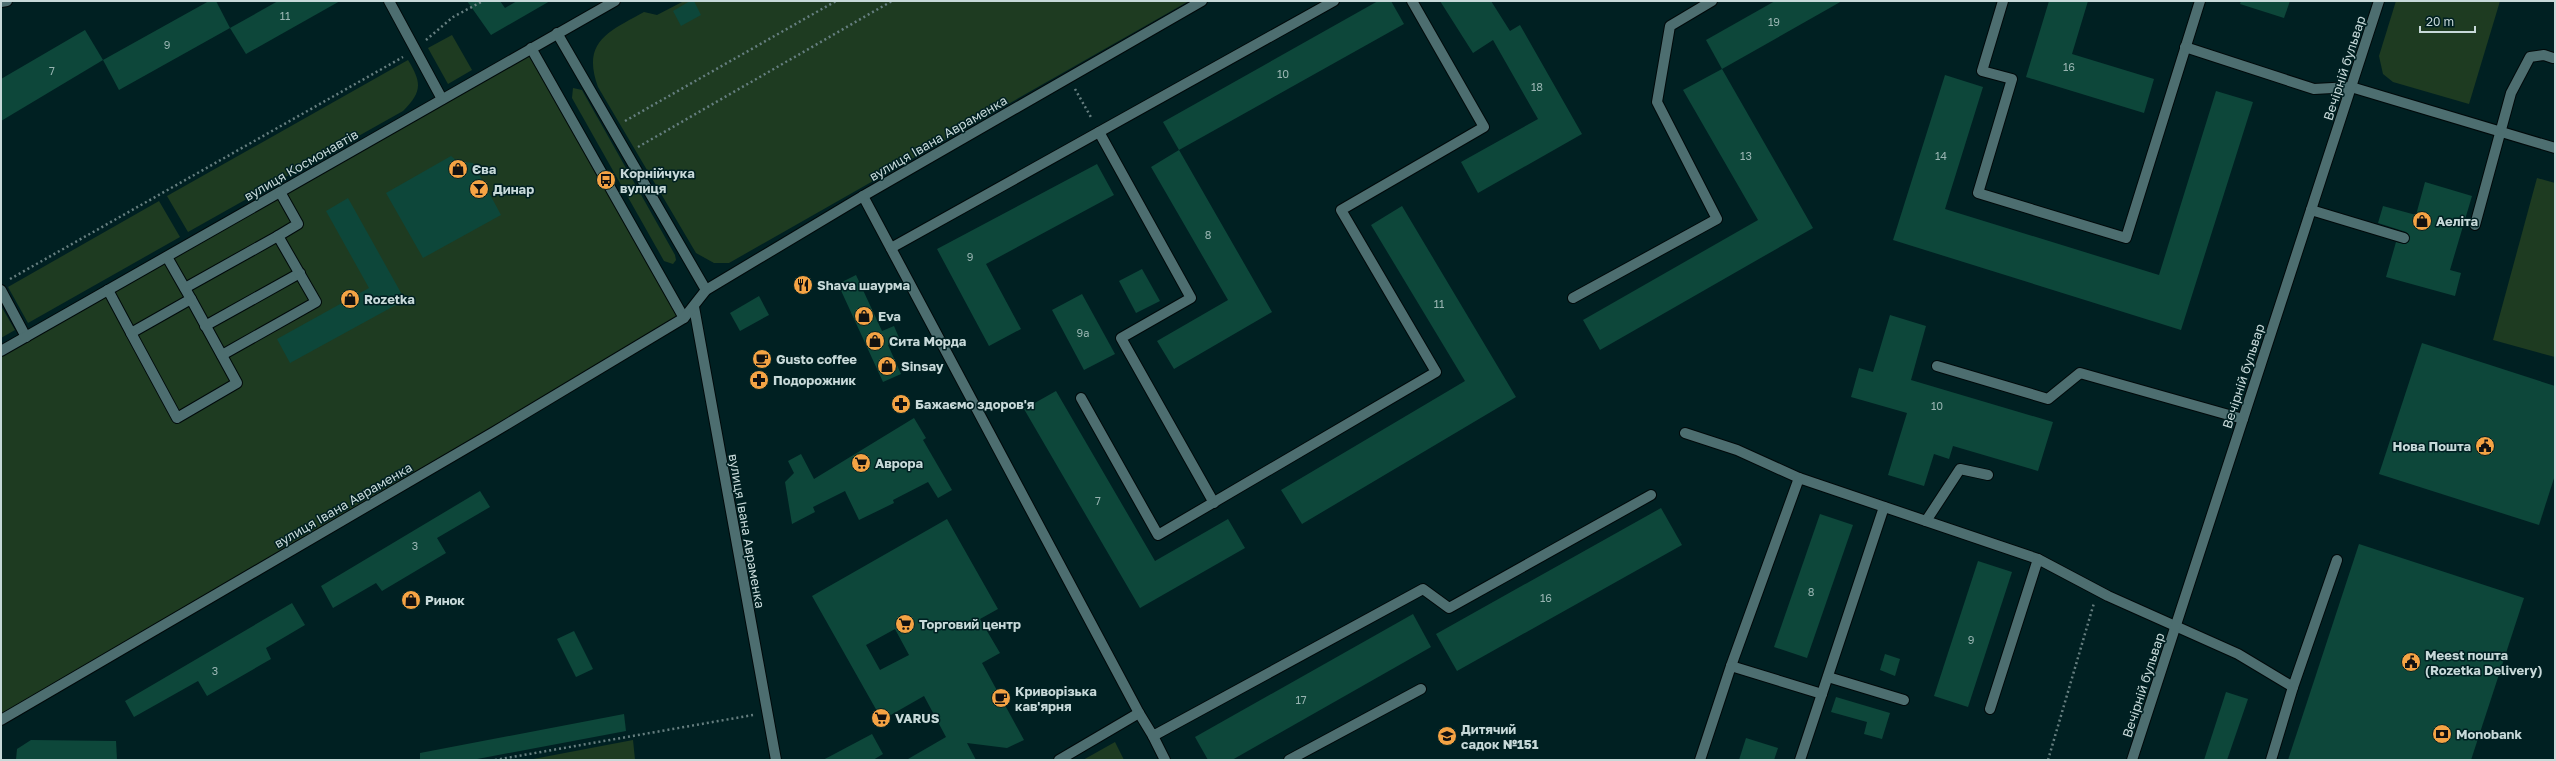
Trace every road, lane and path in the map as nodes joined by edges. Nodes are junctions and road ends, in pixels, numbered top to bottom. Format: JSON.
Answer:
{"nodes":[{"id":1,"x":7,"y":1,"type":"edge"},
{"id":2,"x":389,"y":1,"type":"edge"},
{"id":3,"x":483,"y":1,"type":"edge"},
{"id":4,"x":615,"y":1,"type":"edge"},
{"id":5,"x":836,"y":1,"type":"edge"},
{"id":6,"x":892,"y":1,"type":"edge"},
{"id":7,"x":1202,"y":1,"type":"edge"},
{"id":8,"x":1334,"y":1,"type":"edge"},
{"id":9,"x":1412,"y":1,"type":"edge"},
{"id":10,"x":1712,"y":1,"type":"edge"},
{"id":11,"x":2003,"y":1,"type":"edge"},
{"id":12,"x":2200,"y":1,"type":"edge"},
{"id":13,"x":2379,"y":1,"type":"edge"},
{"id":14,"x":1,"y":2,"type":"edge"},
{"id":15,"x":601,"y":5,"type":"edge"},
{"id":16,"x":557,"y":33,"type":"junction"},
{"id":17,"x":2186,"y":46,"type":"junction"},
{"id":18,"x":531,"y":48,"type":"junction"},
{"id":19,"x":415,"y":50,"type":"junction"},
{"id":20,"x":2553,"y":58,"type":"dead end"},
{"id":21,"x":1069,"y":78,"type":"junction"},
{"id":22,"x":2351,"y":87,"type":"junction"},
{"id":23,"x":442,"y":99,"type":"junction"},
{"id":24,"x":612,"y":128,"type":"junction"},
{"id":25,"x":1099,"y":132,"type":"junction"},
{"id":26,"x":2501,"y":132,"type":"junction"},
{"id":27,"x":2555,"y":148,"type":"edge"},
{"id":28,"x":626,"y":154,"type":"junction"},
{"id":29,"x":280,"y":192,"type":"junction"},
{"id":30,"x":863,"y":196,"type":"junction"},
{"id":31,"x":2311,"y":210,"type":"junction"},
{"id":32,"x":2475,"y":225,"type":"dead end"},
{"id":33,"x":278,"y":236,"type":"junction"},
{"id":34,"x":2404,"y":238,"type":"dead end"},
{"id":35,"x":891,"y":248,"type":"junction"},
{"id":36,"x":167,"y":256,"type":"junction"},
{"id":37,"x":300,"y":273,"type":"junction"},
{"id":38,"x":8,"y":280,"type":"dead end"},
{"id":39,"x":185,"y":288,"type":"junction"},
{"id":40,"x":1,"y":290,"type":"edge"},
{"id":41,"x":108,"y":290,"type":"junction"},
{"id":42,"x":706,"y":290,"type":"junction"},
{"id":43,"x":1573,"y":298,"type":"dead end"},
{"id":44,"x":191,"y":299,"type":"junction"},
{"id":45,"x":694,"y":307,"type":"junction"},
{"id":46,"x":684,"y":318,"type":"junction"},
{"id":47,"x":205,"y":326,"type":"junction"},
{"id":48,"x":131,"y":333,"type":"junction"},
{"id":49,"x":26,"y":337,"type":"junction"},
{"id":50,"x":1,"y":352,"type":"edge"},
{"id":51,"x":222,"y":354,"type":"junction"},
{"id":52,"x":1937,"y":366,"type":"dead end"},
{"id":53,"x":1081,"y":398,"type":"dead end"},
{"id":54,"x":2243,"y":419,"type":"junction"},
{"id":55,"x":1685,"y":433,"type":"dead end"},
{"id":56,"x":1988,"y":475,"type":"dead end"},
{"id":57,"x":1799,"y":478,"type":"junction"},
{"id":58,"x":1651,"y":495,"type":"dead end"},
{"id":59,"x":1214,"y":503,"type":"junction"},
{"id":60,"x":1884,"y":506,"type":"junction"},
{"id":61,"x":1926,"y":521,"type":"junction"},
{"id":62,"x":2038,"y":559,"type":"junction"},
{"id":63,"x":2337,"y":560,"type":"dead end"},
{"id":64,"x":2098,"y":590,"type":"junction"},
{"id":65,"x":2176,"y":625,"type":"junction"},
{"id":66,"x":1731,"y":666,"type":"junction"},
{"id":67,"x":1828,"y":677,"type":"junction"},
{"id":68,"x":2293,"y":687,"type":"junction"},
{"id":69,"x":1421,"y":689,"type":"dead end"},
{"id":70,"x":1822,"y":694,"type":"junction"},
{"id":71,"x":1904,"y":700,"type":"dead end"},
{"id":72,"x":1990,"y":709,"type":"dead end"},
{"id":73,"x":768,"y":713,"type":"junction"},
{"id":74,"x":1139,"y":713,"type":"junction"},
{"id":75,"x":1,"y":720,"type":"edge"},
{"id":76,"x":1153,"y":736,"type":"junction"},
{"id":77,"x":495,"y":760,"type":"edge"},
{"id":78,"x":776,"y":760,"type":"edge"},
{"id":79,"x":1059,"y":760,"type":"edge"},
{"id":80,"x":1165,"y":760,"type":"edge"},
{"id":81,"x":1289,"y":760,"type":"edge"},
{"id":82,"x":1700,"y":760,"type":"edge"},
{"id":83,"x":1800,"y":760,"type":"edge"},
{"id":84,"x":2048,"y":760,"type":"edge"},
{"id":85,"x":2132,"y":760,"type":"edge"},
{"id":86,"x":2270,"y":760,"type":"edge"}],
"edges":[{"from":1,"to":14,"type":"street"},
{"from":2,"to":19,"type":"street"},
{"from":3,"to":19,"type":"path"},
{"from":4,"to":15,"type":"street","name":"вулиця Космонавтів"},
{"from":5,"to":24,"type":"path"},
{"from":6,"to":28,"type":"path"},
{"from":7,"to":21,"type":"street","name":"вулиця Івана Авраменка"},
{"from":8,"to":25,"type":"street"},
{"from":9,"to":59,"type":"street"},
{"from":10,"to":43,"type":"street"},
{"from":11,"to":17,"type":"street"},
{"from":12,"to":17,"type":"street"},
{"from":13,"to":22,"type":"street","name":"Вечірній бульвар"},
{"from":15,"to":16,"type":"street","name":"вулиця Космонавтів"},
{"from":16,"to":18,"type":"street","name":"вулиця Космонавтів"},
{"from":16,"to":24,"type":"street"},
{"from":17,"to":22,"type":"street"},
{"from":18,"to":23,"type":"street","name":"вулиця Космонавтів"},
{"from":18,"to":46,"type":"street"},
{"from":19,"to":23,"type":"street"},
{"from":19,"to":38,"type":"path"},
{"from":20,"to":26,"type":"street"},
{"from":21,"to":25,"type":"path"},
{"from":21,"to":30,"type":"street","name":"вулиця Івана Авраменка"},
{"from":22,"to":26,"type":"street"},
{"from":22,"to":31,"type":"street","name":"Вечірній бульвар"},
{"from":23,"to":29,"type":"street","name":"вулиця Космонавтів"},
{"from":24,"to":28,"type":"street"},
{"from":25,"to":35,"type":"street"},
{"from":25,"to":59,"type":"street"},
{"from":26,"to":27,"type":"street"},
{"from":26,"to":32,"type":"street"},
{"from":28,"to":42,"type":"street"},
{"from":29,"to":33,"type":"street"},
{"from":29,"to":36,"type":"street","name":"вулиця Космонавтів"},
{"from":30,"to":35,"type":"street"},
{"from":30,"to":42,"type":"street","name":"вулиця Івана Авраменка"},
{"from":31,"to":34,"type":"street"},
{"from":31,"to":54,"type":"street","name":"Вечірній бульвар"},
{"from":33,"to":37,"type":"street"},
{"from":33,"to":39,"type":"street"},
{"from":35,"to":74,"type":"street"},
{"from":36,"to":39,"type":"street"},
{"from":36,"to":41,"type":"street","name":"вулиця Космонавтів"},
{"from":37,"to":47,"type":"street"},
{"from":37,"to":51,"type":"street"},
{"from":39,"to":44,"type":"street"},
{"from":40,"to":49,"type":"street"},
{"from":41,"to":48,"type":"street"},
{"from":41,"to":49,"type":"street","name":"вулиця Космонавтів"},
{"from":42,"to":45,"type":"street","name":"вулиця Івана Авраменка"},
{"from":44,"to":47,"type":"street"},
{"from":44,"to":48,"type":"street"},
{"from":45,"to":46,"type":"street","name":"вулиця Івана Авраменка"},
{"from":45,"to":73,"type":"street","name":"вулиця Івана Авраменка"},
{"from":46,"to":75,"type":"street","name":"вулиця Івана Авраменка"},
{"from":47,"to":51,"type":"street"},
{"from":48,"to":51,"type":"street"},
{"from":49,"to":50,"type":"street","name":"вулиця Космонавтів"},
{"from":52,"to":54,"type":"street"},
{"from":53,"to":59,"type":"street"},
{"from":54,"to":65,"type":"street","name":"Вечірній бульвар"},
{"from":55,"to":57,"type":"street"},
{"from":56,"to":61,"type":"street"},
{"from":57,"to":60,"type":"street"},
{"from":57,"to":66,"type":"street"},
{"from":58,"to":76,"type":"street"},
{"from":60,"to":61,"type":"street"},
{"from":60,"to":67,"type":"street"},
{"from":61,"to":62,"type":"street"},
{"from":62,"to":64,"type":"street"},
{"from":62,"to":72,"type":"street"},
{"from":63,"to":68,"type":"street"},
{"from":64,"to":65,"type":"street"},
{"from":64,"to":84,"type":"path"},
{"from":65,"to":68,"type":"street"},
{"from":65,"to":85,"type":"street","name":"Вечірній бульвар"},
{"from":66,"to":70,"type":"street"},
{"from":66,"to":82,"type":"street"},
{"from":67,"to":70,"type":"street"},
{"from":67,"to":71,"type":"street"},
{"from":68,"to":86,"type":"street"},
{"from":69,"to":81,"type":"street"},
{"from":70,"to":83,"type":"street"},
{"from":73,"to":77,"type":"path"},
{"from":73,"to":78,"type":"street","name":"вулиця Івана Авраменка"},
{"from":74,"to":76,"type":"street"},
{"from":74,"to":79,"type":"street"},
{"from":76,"to":80,"type":"street"}]}
